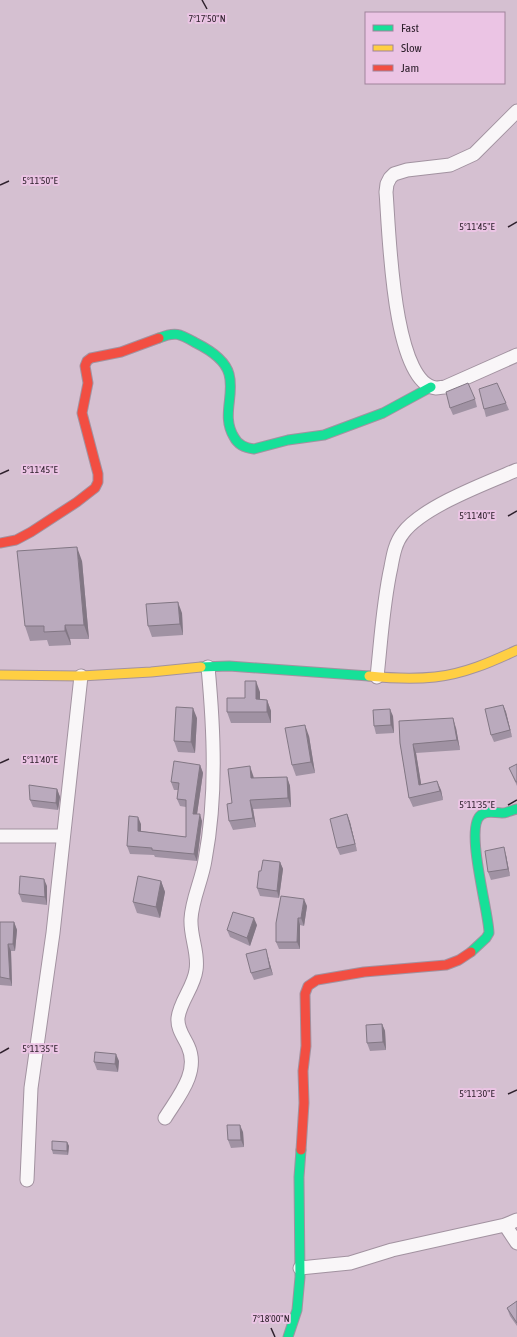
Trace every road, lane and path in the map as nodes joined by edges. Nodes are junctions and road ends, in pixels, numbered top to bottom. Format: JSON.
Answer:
{"nodes":[{"id":1,"x":517,"y":111,"type":"edge"},
{"id":2,"x":517,"y":354,"type":"edge"},
{"id":3,"x":431,"y":387,"type":"junction"},
{"id":4,"x":517,"y":470,"type":"edge"},
{"id":5,"x":0,"y":543,"type":"edge"},
{"id":6,"x":517,"y":650,"type":"edge"},
{"id":7,"x":208,"y":667,"type":"junction"},
{"id":8,"x":0,"y":675,"type":"edge"},
{"id":9,"x":81,"y":676,"type":"junction"},
{"id":10,"x":377,"y":676,"type":"junction"},
{"id":11,"x":517,"y":809,"type":"edge"},
{"id":12,"x":0,"y":836,"type":"edge"},
{"id":13,"x":63,"y":836,"type":"junction"},
{"id":14,"x":165,"y":1118,"type":"dead end"},
{"id":15,"x":26,"y":1180,"type":"dead end"},
{"id":16,"x":511,"y":1223,"type":"edge"},
{"id":17,"x":517,"y":1243,"type":"edge"},
{"id":18,"x":300,"y":1268,"type":"junction"},
{"id":19,"x":288,"y":1337,"type":"edge"}],
"edges":[{"from":1,"to":3,"type":"street"},
{"from":2,"to":3,"type":"street"},
{"from":3,"to":5,"type":"street"},
{"from":4,"to":10,"type":"street"},
{"from":6,"to":10,"type":"street"},
{"from":7,"to":9,"type":"street"},
{"from":7,"to":10,"type":"street"},
{"from":7,"to":14,"type":"street"},
{"from":8,"to":9,"type":"street"},
{"from":9,"to":13,"type":"street"},
{"from":11,"to":18,"type":"street"},
{"from":12,"to":13,"type":"street"},
{"from":13,"to":15,"type":"street"},
{"from":16,"to":17,"type":"street"},
{"from":16,"to":18,"type":"street"},
{"from":18,"to":19,"type":"street"}]}
